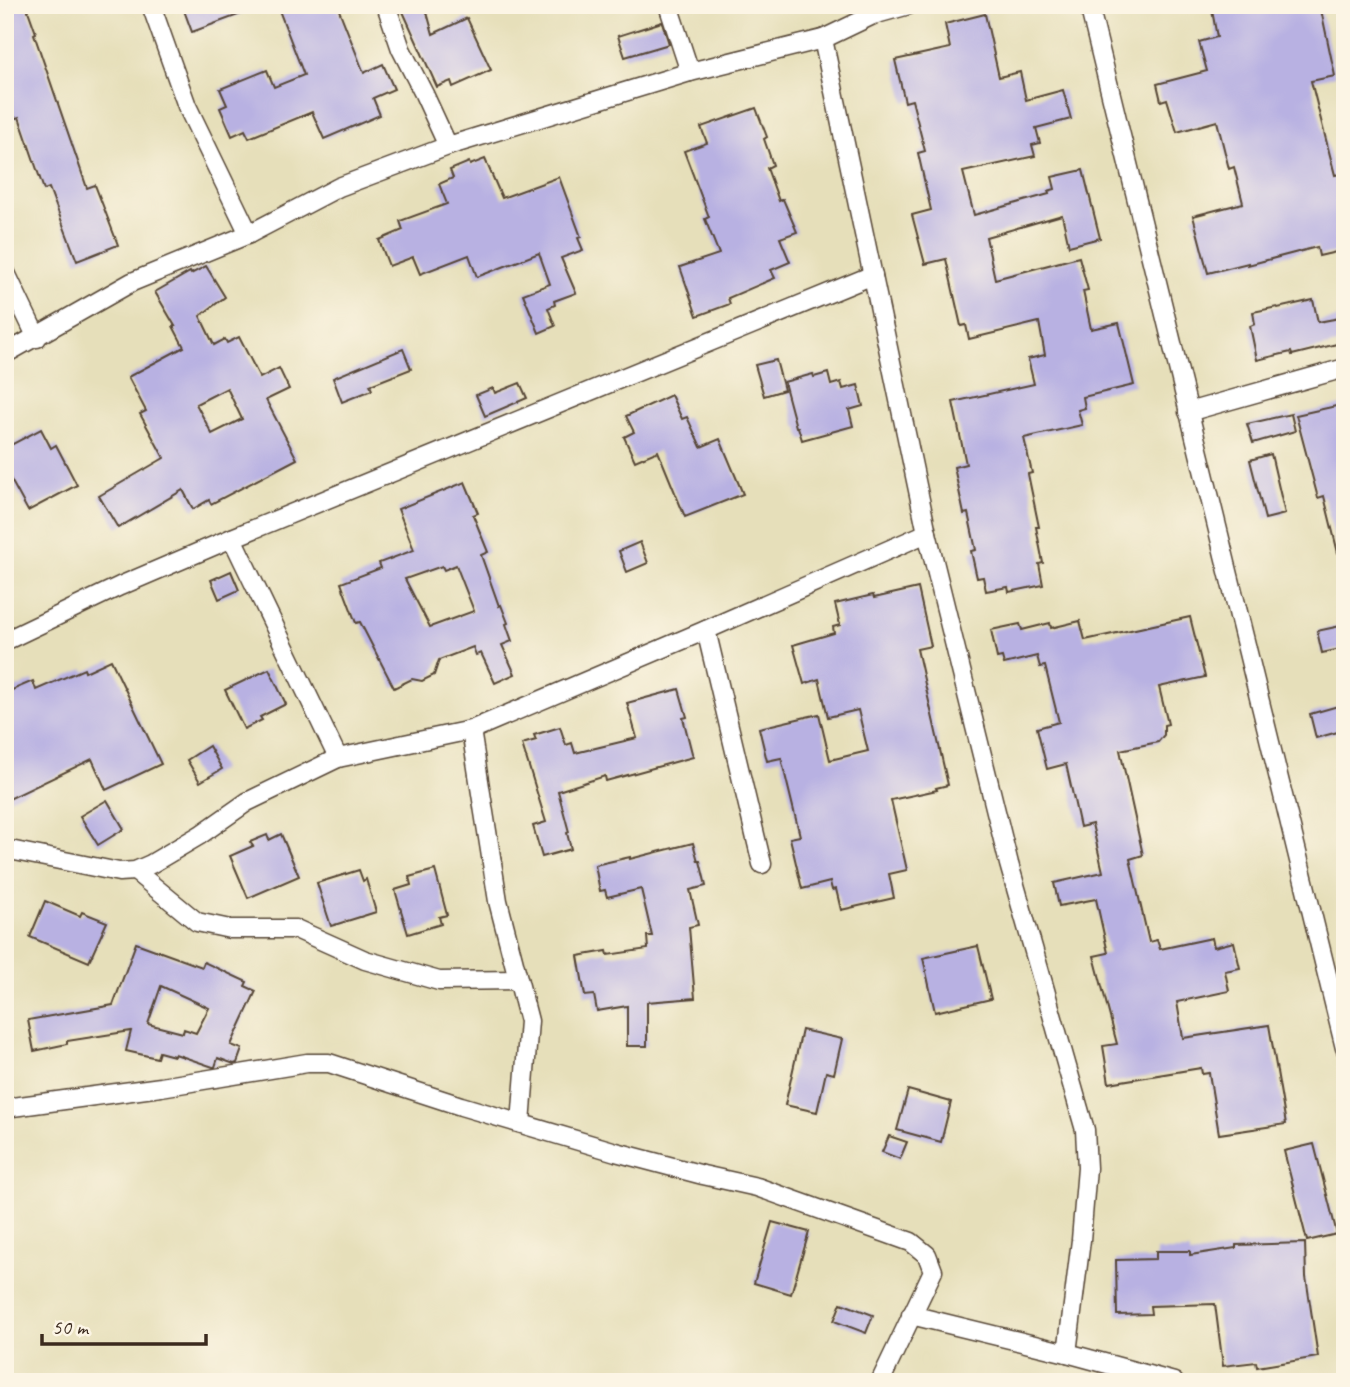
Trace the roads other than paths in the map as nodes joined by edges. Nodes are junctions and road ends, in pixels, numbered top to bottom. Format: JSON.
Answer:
{"nodes":[{"id":1,"x":151,"y":5,"type":"edge"},
{"id":2,"x":386,"y":5,"type":"edge"},
{"id":3,"x":668,"y":5,"type":"edge"},
{"id":4,"x":909,"y":5,"type":"edge"},
{"id":5,"x":1089,"y":5,"type":"edge"},
{"id":6,"x":823,"y":39,"type":"junction"},
{"id":7,"x":690,"y":72,"type":"junction"},
{"id":8,"x":448,"y":146,"type":"junction"},
{"id":9,"x":249,"y":234,"type":"junction"},
{"id":10,"x":5,"y":271,"type":"edge"},
{"id":11,"x":873,"y":275,"type":"junction"},
{"id":12,"x":37,"y":338,"type":"junction"},
{"id":13,"x":5,"y":354,"type":"edge"},
{"id":14,"x":1345,"y":368,"type":"edge"},
{"id":15,"x":1188,"y":412,"type":"junction"},
{"id":16,"x":927,"y":533,"type":"junction"},
{"id":17,"x":232,"y":538,"type":"junction"},
{"id":18,"x":706,"y":630,"type":"junction"},
{"id":19,"x":5,"y":641,"type":"edge"},
{"id":20,"x":471,"y":730,"type":"junction"},
{"id":21,"x":338,"y":758,"type":"junction"},
{"id":22,"x":5,"y":849,"type":"edge"},
{"id":23,"x":762,"y":864,"type":"dead end"},
{"id":24,"x":135,"y":871,"type":"junction"},
{"id":25,"x":518,"y":980,"type":"junction"},
{"id":26,"x":1345,"y":1048,"type":"edge"},
{"id":27,"x":5,"y":1108,"type":"edge"},
{"id":28,"x":521,"y":1123,"type":"junction"},
{"id":29,"x":911,"y":1315,"type":"junction"},
{"id":30,"x":1067,"y":1353,"type":"junction"},
{"id":31,"x":880,"y":1382,"type":"edge"},
{"id":32,"x":1174,"y":1382,"type":"edge"}],
"edges":[{"from":1,"to":9,"type":"street"},
{"from":2,"to":8,"type":"street"},
{"from":3,"to":7,"type":"street"},
{"from":4,"to":6,"type":"street"},
{"from":5,"to":15,"type":"street"},
{"from":6,"to":7,"type":"street"},
{"from":6,"to":11,"type":"street"},
{"from":7,"to":8,"type":"street"},
{"from":8,"to":9,"type":"street"},
{"from":9,"to":12,"type":"street"},
{"from":10,"to":12,"type":"street"},
{"from":11,"to":16,"type":"street"},
{"from":11,"to":17,"type":"street"},
{"from":12,"to":13,"type":"street"},
{"from":14,"to":15,"type":"street"},
{"from":15,"to":26,"type":"street"},
{"from":16,"to":18,"type":"street"},
{"from":16,"to":30,"type":"street"},
{"from":17,"to":19,"type":"street"},
{"from":17,"to":21,"type":"street"},
{"from":18,"to":20,"type":"street"},
{"from":18,"to":23,"type":"street"},
{"from":20,"to":21,"type":"street"},
{"from":20,"to":25,"type":"street"},
{"from":21,"to":24,"type":"street"},
{"from":22,"to":24,"type":"street"},
{"from":24,"to":25,"type":"street"},
{"from":25,"to":28,"type":"street"},
{"from":27,"to":28,"type":"street"},
{"from":28,"to":29,"type":"street"},
{"from":29,"to":30,"type":"street"},
{"from":29,"to":31,"type":"street"},
{"from":30,"to":32,"type":"street"}]}
